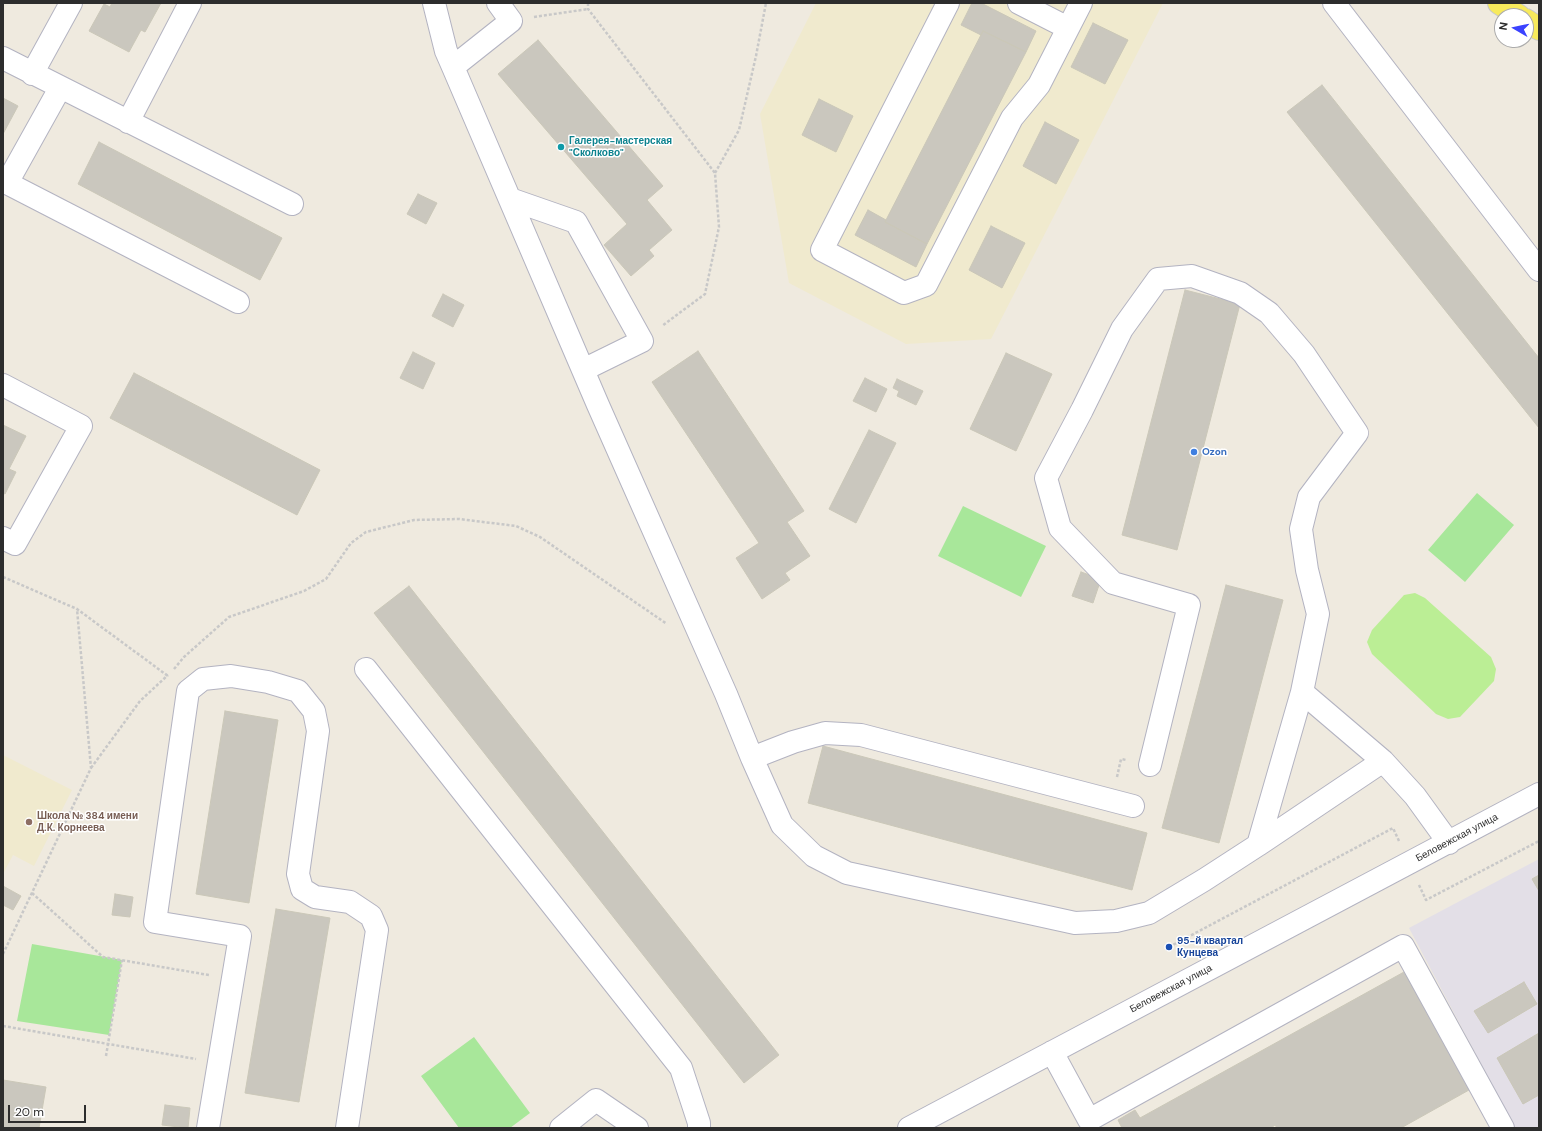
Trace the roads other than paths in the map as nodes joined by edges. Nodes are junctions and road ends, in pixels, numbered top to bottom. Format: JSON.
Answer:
{"nodes":[{"id":1,"x":71,"y":3,"type":"edge"},
{"id":2,"x":190,"y":3,"type":"edge"},
{"id":3,"x":434,"y":3,"type":"edge"},
{"id":4,"x":498,"y":3,"type":"edge"},
{"id":5,"x":948,"y":3,"type":"edge"},
{"id":6,"x":1020,"y":3,"type":"edge"},
{"id":7,"x":1081,"y":3,"type":"edge"},
{"id":8,"x":1334,"y":3,"type":"edge"},
{"id":9,"x":1068,"y":28,"type":"junction"},
{"id":10,"x":3,"y":58,"type":"edge"},
{"id":11,"x":453,"y":67,"type":"junction"},
{"id":12,"x":32,"y":74,"type":"junction"},
{"id":13,"x":60,"y":88,"type":"junction"},
{"id":14,"x":128,"y":122,"type":"junction"},
{"id":15,"x":5,"y":182,"type":"edge"},
{"id":16,"x":510,"y":199,"type":"junction"},
{"id":17,"x":292,"y":204,"type":"dead end"},
{"id":18,"x":1539,"y":270,"type":"edge"},
{"id":19,"x":238,"y":302,"type":"dead end"},
{"id":20,"x":583,"y":370,"type":"junction"},
{"id":21,"x":3,"y":385,"type":"edge"},
{"id":22,"x":3,"y":538,"type":"edge"},
{"id":23,"x":366,"y":669,"type":"dead end"},
{"id":24,"x":1302,"y":692,"type":"junction"},
{"id":25,"x":752,"y":758,"type":"junction"},
{"id":26,"x":1383,"y":761,"type":"junction"},
{"id":27,"x":1150,"y":765,"type":"dead end"},
{"id":28,"x":1539,"y":794,"type":"edge"},
{"id":29,"x":1133,"y":806,"type":"dead end"},
{"id":30,"x":1449,"y":843,"type":"junction"},
{"id":31,"x":1258,"y":845,"type":"junction"},
{"id":32,"x":1052,"y":1052,"type":"junction"},
{"id":33,"x":208,"y":1128,"type":"edge"},
{"id":34,"x":348,"y":1128,"type":"edge"},
{"id":35,"x":561,"y":1128,"type":"edge"},
{"id":36,"x":637,"y":1128,"type":"edge"},
{"id":37,"x":699,"y":1128,"type":"edge"},
{"id":38,"x":909,"y":1128,"type":"edge"},
{"id":39,"x":1503,"y":1128,"type":"edge"}],
"edges":[{"from":1,"to":12,"type":"street"},
{"from":2,"to":14,"type":"street"},
{"from":3,"to":11,"type":"street"},
{"from":4,"to":11,"type":"street"},
{"from":5,"to":9,"type":"street"},
{"from":6,"to":9,"type":"street"},
{"from":7,"to":9,"type":"street"},
{"from":8,"to":18,"type":"street"},
{"from":10,"to":12,"type":"street"},
{"from":11,"to":16,"type":"street"},
{"from":12,"to":13,"type":"street"},
{"from":13,"to":14,"type":"street"},
{"from":13,"to":15,"type":"street"},
{"from":14,"to":17,"type":"street"},
{"from":15,"to":19,"type":"street"},
{"from":16,"to":20,"type":"street"},
{"from":16,"to":20,"type":"street"},
{"from":20,"to":25,"type":"street"},
{"from":21,"to":22,"type":"street"},
{"from":23,"to":37,"type":"street"},
{"from":24,"to":26,"type":"street"},
{"from":24,"to":27,"type":"street"},
{"from":24,"to":31,"type":"street"},
{"from":25,"to":29,"type":"street"},
{"from":25,"to":31,"type":"street"},
{"from":26,"to":30,"type":"street"},
{"from":26,"to":31,"type":"street"},
{"from":28,"to":30,"type":"street","name":"Беловежская улица"},
{"from":30,"to":32,"type":"street","name":"Беловежская улица"},
{"from":32,"to":38,"type":"street","name":"Беловежская улица"},
{"from":32,"to":39,"type":"street"},
{"from":33,"to":34,"type":"street"},
{"from":35,"to":36,"type":"street"}]}
